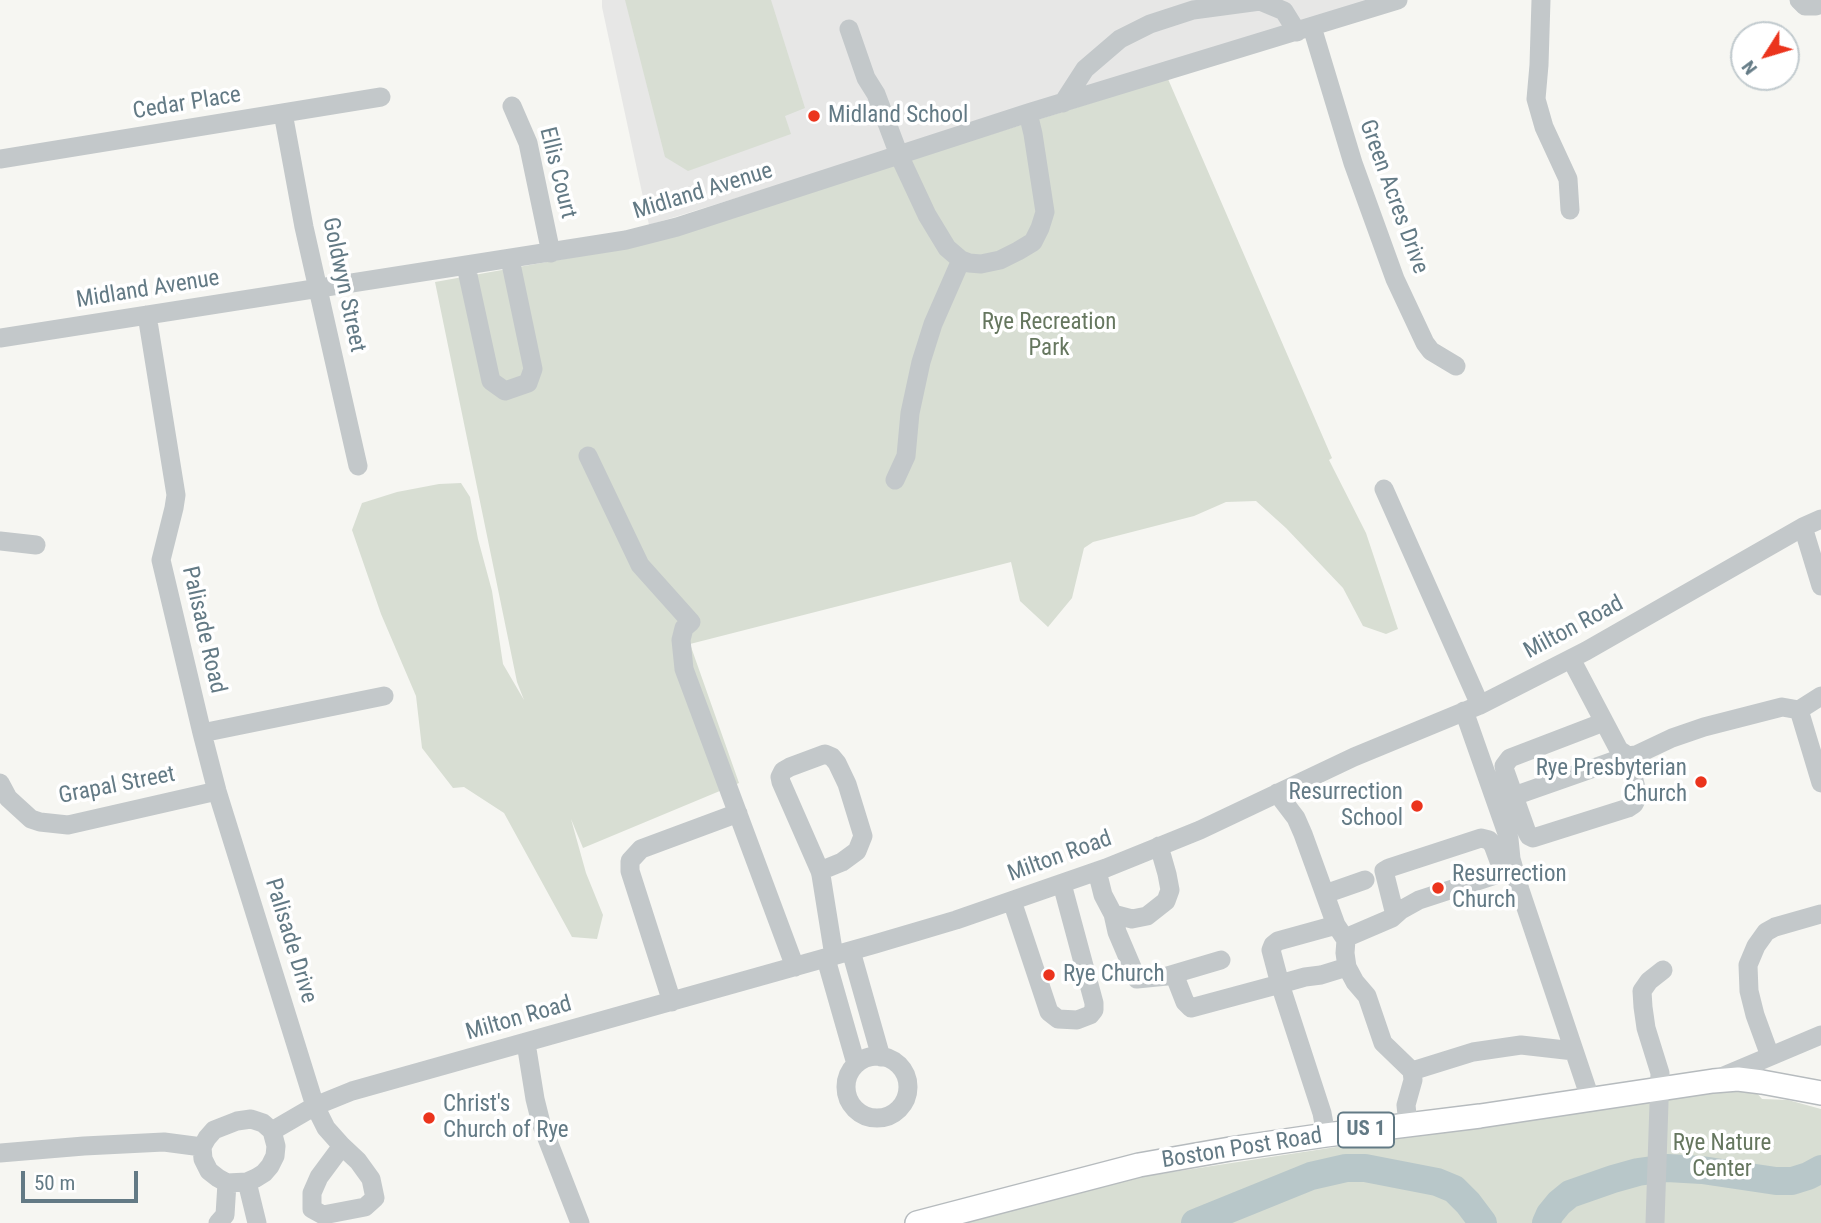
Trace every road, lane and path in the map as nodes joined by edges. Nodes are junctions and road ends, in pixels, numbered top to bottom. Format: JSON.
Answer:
{"nodes":[{"id":1,"x":1398,"y":0,"type":"edge"},
{"id":2,"x":1541,"y":0,"type":"edge"},
{"id":3,"x":1799,"y":0,"type":"edge"},
{"id":4,"x":1821,"y":4,"type":"edge"},
{"id":5,"x":849,"y":29,"type":"dead end"},
{"id":6,"x":1305,"y":29,"type":"junction"},
{"id":7,"x":381,"y":97,"type":"dead end"},
{"id":8,"x":1063,"y":103,"type":"junction"},
{"id":9,"x":512,"y":106,"type":"dead end"},
{"id":10,"x":284,"y":113,"type":"junction"},
{"id":11,"x":1028,"y":113,"type":"junction"},
{"id":12,"x":899,"y":155,"type":"junction"},
{"id":13,"x":0,"y":159,"type":"edge"},
{"id":14,"x":1570,"y":209,"type":"dead end"},
{"id":15,"x":551,"y":253,"type":"junction"},
{"id":16,"x":510,"y":259,"type":"junction"},
{"id":17,"x":961,"y":260,"type":"junction"},
{"id":18,"x":466,"y":266,"type":"junction"},
{"id":19,"x":318,"y":289,"type":"junction"},
{"id":20,"x":147,"y":314,"type":"junction"},
{"id":21,"x":0,"y":338,"type":"edge"},
{"id":22,"x":1456,"y":366,"type":"dead end"},
{"id":23,"x":588,"y":456,"type":"dead end"},
{"id":24,"x":358,"y":466,"type":"dead end"},
{"id":25,"x":895,"y":480,"type":"dead end"},
{"id":26,"x":1384,"y":489,"type":"dead end"},
{"id":27,"x":1812,"y":523,"type":"edge"},
{"id":28,"x":0,"y":541,"type":"edge"},
{"id":29,"x":36,"y":545,"type":"dead end"},
{"id":30,"x":1821,"y":586,"type":"edge"},
{"id":31,"x":1571,"y":659,"type":"junction"},
{"id":32,"x":384,"y":696,"type":"dead end"},
{"id":33,"x":1821,"y":696,"type":"edge"},
{"id":34,"x":1472,"y":708,"type":"junction"},
{"id":35,"x":1799,"y":710,"type":"junction"},
{"id":36,"x":1604,"y":722,"type":"junction"},
{"id":37,"x":202,"y":733,"type":"junction"},
{"id":38,"x":1628,"y":756,"type":"junction"},
{"id":39,"x":0,"y":783,"type":"edge"},
{"id":40,"x":1821,"y":783,"type":"edge"},
{"id":41,"x":217,"y":791,"type":"junction"},
{"id":42,"x":1277,"y":793,"type":"junction"},
{"id":43,"x":1514,"y":796,"type":"junction"},
{"id":44,"x":738,"y":813,"type":"junction"},
{"id":45,"x":1159,"y":846,"type":"junction"},
{"id":46,"x":1508,"y":870,"type":"junction"},
{"id":47,"x":820,"y":871,"type":"junction"},
{"id":48,"x":1097,"y":871,"type":"junction"},
{"id":49,"x":1365,"y":880,"type":"dead end"},
{"id":50,"x":1062,"y":884,"type":"junction"},
{"id":51,"x":1325,"y":894,"type":"junction"},
{"id":52,"x":1012,"y":901,"type":"junction"},
{"id":53,"x":1114,"y":914,"type":"junction"},
{"id":54,"x":1821,"y":914,"type":"edge"},
{"id":55,"x":1395,"y":915,"type":"junction"},
{"id":56,"x":1341,"y":933,"type":"junction"},
{"id":57,"x":837,"y":955,"type":"junction"},
{"id":58,"x":1221,"y":960,"type":"dead end"},
{"id":59,"x":795,"y":967,"type":"junction"},
{"id":60,"x":1347,"y":967,"type":"junction"},
{"id":61,"x":1663,"y":970,"type":"dead end"},
{"id":62,"x":1174,"y":974,"type":"junction"},
{"id":63,"x":1280,"y":984,"type":"junction"},
{"id":64,"x":672,"y":1002,"type":"junction"},
{"id":65,"x":1821,"y":1035,"type":"edge"},
{"id":66,"x":526,"y":1043,"type":"junction"},
{"id":67,"x":880,"y":1051,"type":"junction"},
{"id":68,"x":1574,"y":1051,"type":"junction"},
{"id":69,"x":1770,"y":1056,"type":"junction"},
{"id":70,"x":854,"y":1058,"type":"junction"},
{"id":71,"x":1412,"y":1071,"type":"junction"},
{"id":72,"x":1713,"y":1081,"type":"junction"},
{"id":73,"x":1659,"y":1090,"type":"junction"},
{"id":74,"x":1821,"y":1093,"type":"edge"},
{"id":75,"x":1591,"y":1101,"type":"junction"},
{"id":76,"x":315,"y":1106,"type":"junction"},
{"id":77,"x":1408,"y":1125,"type":"junction"},
{"id":78,"x":272,"y":1131,"type":"junction"},
{"id":79,"x":1326,"y":1135,"type":"junction"},
{"id":80,"x":342,"y":1146,"type":"dead end"},
{"id":81,"x":202,"y":1147,"type":"junction"},
{"id":82,"x":0,"y":1153,"type":"edge"},
{"id":83,"x":247,"y":1182,"type":"junction"},
{"id":84,"x":227,"y":1183,"type":"junction"},
{"id":85,"x":218,"y":1223,"type":"edge"},
{"id":86,"x":257,"y":1223,"type":"edge"},
{"id":87,"x":580,"y":1223,"type":"edge"},
{"id":88,"x":917,"y":1223,"type":"edge"},
{"id":89,"x":1655,"y":1223,"type":"edge"}],
"edges":[{"from":1,"to":6,"type":"street","name":"Midland Avenue"},
{"from":2,"to":14,"type":"street"},
{"from":3,"to":4,"type":"street"},
{"from":5,"to":12,"type":"street"},
{"from":6,"to":8,"type":"street","name":"Midland Avenue"},
{"from":6,"to":8,"type":"street"},
{"from":6,"to":22,"type":"street","name":"Green Acres Drive"},
{"from":7,"to":10,"type":"street","name":"Cedar Place"},
{"from":8,"to":11,"type":"street","name":"Midland Avenue"},
{"from":9,"to":15,"type":"street","name":"Ellis Court"},
{"from":10,"to":13,"type":"street","name":"Cedar Place"},
{"from":10,"to":19,"type":"street","name":"Goldwyn Street"},
{"from":11,"to":12,"type":"street","name":"Midland Avenue"},
{"from":11,"to":17,"type":"street"},
{"from":12,"to":15,"type":"street","name":"Midland Avenue"},
{"from":12,"to":17,"type":"street"},
{"from":15,"to":16,"type":"street","name":"Midland Avenue"},
{"from":16,"to":18,"type":"street","name":"Midland Avenue"},
{"from":16,"to":18,"type":"street"},
{"from":17,"to":25,"type":"street"},
{"from":18,"to":19,"type":"street","name":"Midland Avenue"},
{"from":19,"to":20,"type":"street","name":"Midland Avenue"},
{"from":19,"to":24,"type":"street","name":"Goldwyn Street"},
{"from":20,"to":21,"type":"street","name":"Midland Avenue"},
{"from":20,"to":37,"type":"street","name":"Palisade Road"},
{"from":23,"to":44,"type":"street"},
{"from":26,"to":34,"type":"street"},
{"from":27,"to":30,"type":"street"},
{"from":27,"to":31,"type":"street","name":"Milton Road"},
{"from":28,"to":29,"type":"street"},
{"from":31,"to":34,"type":"street","name":"Milton Road"},
{"from":31,"to":36,"type":"street"},
{"from":32,"to":37,"type":"street"},
{"from":33,"to":35,"type":"street"},
{"from":34,"to":42,"type":"street","name":"Milton Road"},
{"from":34,"to":46,"type":"street"},
{"from":35,"to":38,"type":"street"},
{"from":35,"to":40,"type":"street"},
{"from":36,"to":38,"type":"street"},
{"from":36,"to":43,"type":"street"},
{"from":37,"to":41,"type":"street","name":"Palisade Road"},
{"from":38,"to":43,"type":"street"},
{"from":38,"to":43,"type":"street"},
{"from":39,"to":41,"type":"street","name":"Grapal Street"},
{"from":41,"to":76,"type":"street","name":"Palisade Drive"},
{"from":42,"to":45,"type":"street","name":"Milton Road"},
{"from":42,"to":51,"type":"street"},
{"from":44,"to":59,"type":"street"},
{"from":44,"to":64,"type":"street"},
{"from":45,"to":48,"type":"street","name":"Milton Road"},
{"from":45,"to":53,"type":"street"},
{"from":46,"to":55,"type":"street"},
{"from":46,"to":55,"type":"street"},
{"from":46,"to":68,"type":"street"},
{"from":47,"to":47,"type":"street"},
{"from":47,"to":57,"type":"street"},
{"from":48,"to":50,"type":"street","name":"Milton Road"},
{"from":48,"to":53,"type":"street"},
{"from":49,"to":51,"type":"street"},
{"from":50,"to":52,"type":"street","name":"Milton Road"},
{"from":50,"to":52,"type":"street"},
{"from":51,"to":56,"type":"street"},
{"from":52,"to":57,"type":"street","name":"Milton Road"},
{"from":53,"to":62,"type":"street"},
{"from":54,"to":69,"type":"street"},
{"from":55,"to":56,"type":"street"},
{"from":56,"to":60,"type":"street"},
{"from":56,"to":63,"type":"street"},
{"from":57,"to":59,"type":"street","name":"Milton Road"},
{"from":57,"to":67,"type":"street"},
{"from":57,"to":70,"type":"street"},
{"from":58,"to":62,"type":"street"},
{"from":59,"to":64,"type":"street","name":"Milton Road"},
{"from":60,"to":63,"type":"street"},
{"from":60,"to":71,"type":"street"},
{"from":61,"to":73,"type":"street"},
{"from":62,"to":63,"type":"street"},
{"from":63,"to":79,"type":"street"},
{"from":64,"to":66,"type":"street","name":"Milton Road"},
{"from":65,"to":69,"type":"street"},
{"from":66,"to":76,"type":"street","name":"Milton Road"},
{"from":66,"to":87,"type":"street"},
{"from":67,"to":70,"type":"street"},
{"from":67,"to":70,"type":"street"},
{"from":68,"to":71,"type":"street"},
{"from":68,"to":75,"type":"street"},
{"from":69,"to":72,"type":"street"},
{"from":71,"to":77,"type":"street"},
{"from":72,"to":73,"type":"main road","name":"Boston Post Road","number":"US 1"},
{"from":72,"to":74,"type":"main road","name":"Boston Post Road","number":"US 1"},
{"from":73,"to":75,"type":"main road","name":"Boston Post Road","number":"US 1"},
{"from":73,"to":89,"type":"street"},
{"from":75,"to":77,"type":"main road","name":"Boston Post Road","number":"US 1"},
{"from":76,"to":78,"type":"street","name":"Milton Road"},
{"from":76,"to":80,"type":"street","name":"Palisade Drive"},
{"from":77,"to":79,"type":"main road","name":"Boston Post Road","number":"US 1"},
{"from":78,"to":81,"type":"street"},
{"from":78,"to":83,"type":"street"},
{"from":79,"to":88,"type":"main road","name":"Boston Post Road","number":"US 1"},
{"from":81,"to":82,"type":"street"},
{"from":81,"to":84,"type":"street"},
{"from":83,"to":84,"type":"street"},
{"from":83,"to":86,"type":"street"},
{"from":84,"to":85,"type":"street"}]}
